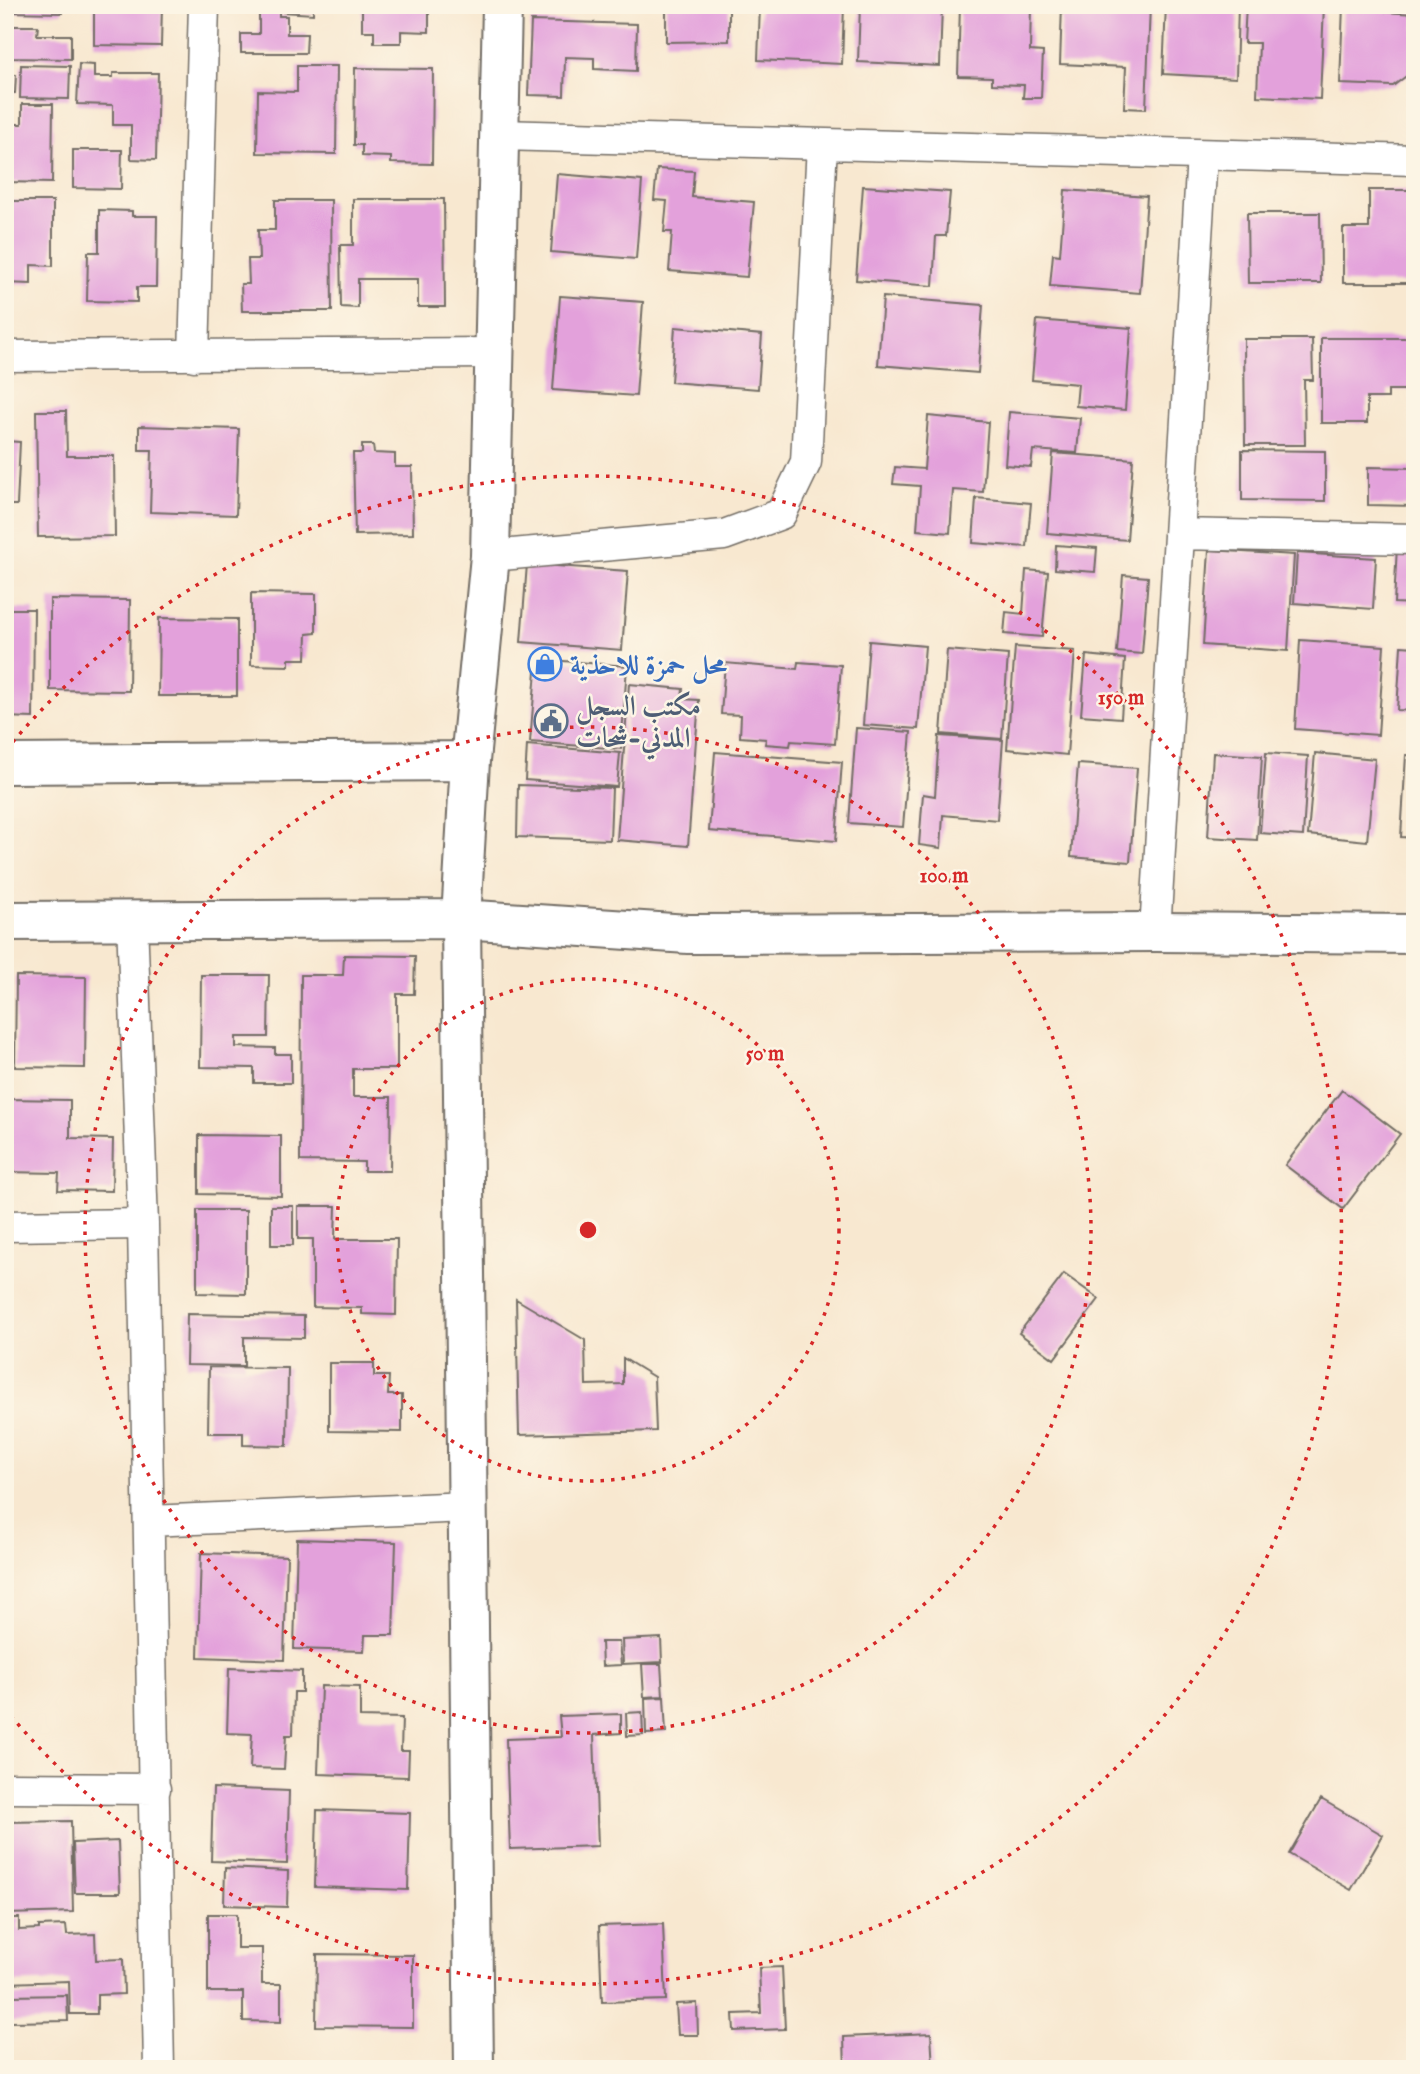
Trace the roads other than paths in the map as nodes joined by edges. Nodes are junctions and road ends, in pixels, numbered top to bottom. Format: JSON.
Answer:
{"nodes":[{"id":1,"x":204,"y":5,"type":"edge"},
{"id":2,"x":502,"y":5,"type":"edge"},
{"id":3,"x":499,"y":135,"type":"junction"},
{"id":4,"x":822,"y":144,"type":"junction"},
{"id":5,"x":1202,"y":155,"type":"junction"},
{"id":6,"x":1415,"y":160,"type":"edge"},
{"id":7,"x":494,"y":353,"type":"junction"},
{"id":8,"x":5,"y":356,"type":"edge"},
{"id":9,"x":194,"y":356,"type":"junction"},
{"id":10,"x":1179,"y":534,"type":"junction"},
{"id":11,"x":1415,"y":538,"type":"edge"},
{"id":12,"x":491,"y":556,"type":"junction"},
{"id":13,"x":470,"y":761,"type":"junction"},
{"id":14,"x":5,"y":764,"type":"edge"},
{"id":15,"x":132,"y":919,"type":"junction"},
{"id":16,"x":461,"y":919,"type":"junction"},
{"id":17,"x":5,"y":921,"type":"edge"},
{"id":18,"x":1155,"y":932,"type":"junction"},
{"id":19,"x":1415,"y":934,"type":"edge"},
{"id":20,"x":143,"y":1224,"type":"junction"},
{"id":21,"x":5,"y":1226,"type":"edge"},
{"id":22,"x":467,"y":1507,"type":"junction"},
{"id":23,"x":149,"y":1521,"type":"junction"},
{"id":24,"x":5,"y":1788,"type":"edge"},
{"id":25,"x":155,"y":1789,"type":"junction"},
{"id":26,"x":159,"y":2069,"type":"edge"},
{"id":27,"x":474,"y":2069,"type":"edge"}],
"edges":[{"from":1,"to":9,"type":"street"},
{"from":2,"to":3,"type":"street"},
{"from":3,"to":4,"type":"street"},
{"from":3,"to":7,"type":"street"},
{"from":4,"to":5,"type":"street"},
{"from":4,"to":12,"type":"street"},
{"from":5,"to":6,"type":"street"},
{"from":5,"to":10,"type":"street"},
{"from":7,"to":9,"type":"street"},
{"from":7,"to":12,"type":"street"},
{"from":8,"to":9,"type":"street"},
{"from":10,"to":11,"type":"street"},
{"from":10,"to":18,"type":"street"},
{"from":12,"to":13,"type":"street"},
{"from":13,"to":14,"type":"street"},
{"from":13,"to":16,"type":"street"},
{"from":15,"to":16,"type":"street"},
{"from":15,"to":17,"type":"street"},
{"from":15,"to":20,"type":"street"},
{"from":16,"to":18,"type":"street"},
{"from":16,"to":22,"type":"street"},
{"from":18,"to":19,"type":"street"},
{"from":20,"to":21,"type":"street"},
{"from":20,"to":23,"type":"street"},
{"from":22,"to":23,"type":"street"},
{"from":22,"to":27,"type":"street"},
{"from":23,"to":25,"type":"street"},
{"from":24,"to":25,"type":"street"},
{"from":25,"to":26,"type":"street"}]}
